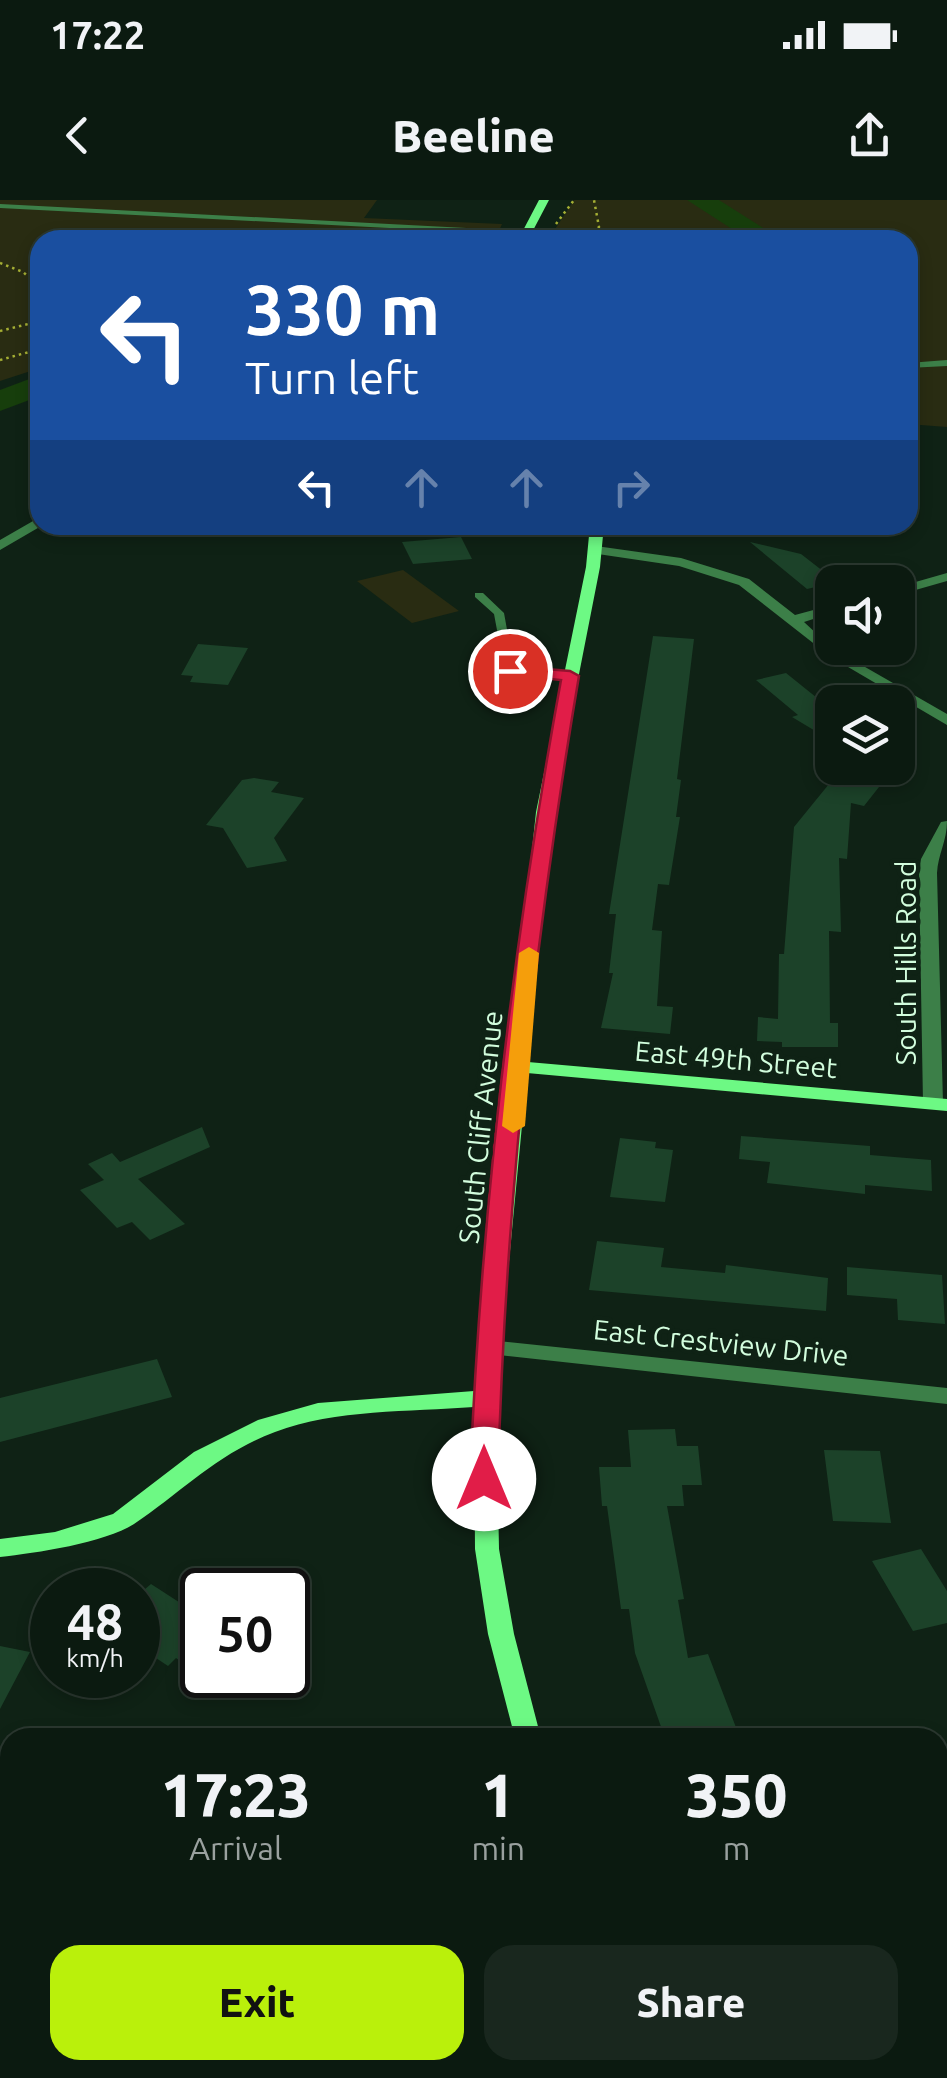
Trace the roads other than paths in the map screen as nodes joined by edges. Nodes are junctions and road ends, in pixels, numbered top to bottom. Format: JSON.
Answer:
{"nodes":[{"id":1,"x":544,"y":200,"type":"edge"},
{"id":2,"x":0,"y":206,"type":"edge"},
{"id":3,"x":419,"y":230,"type":"edge"},
{"id":4,"x":527,"y":230,"type":"edge"},
{"id":5,"x":947,"y":363,"type":"edge"},
{"id":6,"x":918,"y":365,"type":"edge"},
{"id":7,"x":30,"y":527,"type":"edge"},
{"id":8,"x":597,"y":535,"type":"edge"},
{"id":9,"x":0,"y":546,"type":"edge"},
{"id":10,"x":596,"y":550,"type":"junction"},
{"id":11,"x":947,"y":577,"type":"edge"},
{"id":12,"x":915,"y":586,"type":"edge"},
{"id":13,"x":479,"y":596,"type":"dead end"},
{"id":14,"x":815,"y":613,"type":"edge"},
{"id":15,"x":790,"y":620,"type":"junction"},
{"id":16,"x":570,"y":676,"type":"junction"},
{"id":17,"x":947,"y":720,"type":"edge"},
{"id":18,"x":947,"y":826,"type":"edge"},
{"id":19,"x":520,"y":1067,"type":"junction"},
{"id":20,"x":940,"y":1104,"type":"edge"},
{"id":21,"x":488,"y":1348,"type":"junction"},
{"id":22,"x":947,"y":1396,"type":"edge"},
{"id":23,"x":485,"y":1398,"type":"junction"},
{"id":24,"x":0,"y":1548,"type":"edge"},
{"id":25,"x":525,"y":1728,"type":"edge"}],
"edges":[{"from":1,"to":4,"type":"main road"},
{"from":2,"to":3,"type":"lane"},
{"from":5,"to":6,"type":"lane"},
{"from":7,"to":9,"type":"street"},
{"from":8,"to":10,"type":"main road","name":"South Cliff Avenue"},
{"from":10,"to":15,"type":"street"},
{"from":10,"to":16,"type":"main road","name":"South Cliff Avenue"},
{"from":11,"to":12,"type":"street"},
{"from":13,"to":16,"type":"lane"},
{"from":14,"to":15,"type":"street"},
{"from":15,"to":17,"type":"street"},
{"from":16,"to":19,"type":"main road","name":"South Cliff Avenue"},
{"from":18,"to":20,"type":"street","name":"South Hills Road"},
{"from":19,"to":20,"type":"main road","name":"East 49th Street"},
{"from":19,"to":21,"type":"main road","name":"South Cliff Avenue"},
{"from":21,"to":22,"type":"street","name":"East Crestview Drive"},
{"from":21,"to":23,"type":"main road","name":"South Cliff Avenue"},
{"from":23,"to":24,"type":"main road"},
{"from":23,"to":25,"type":"main road","name":"South Cliff Avenue"}]}
